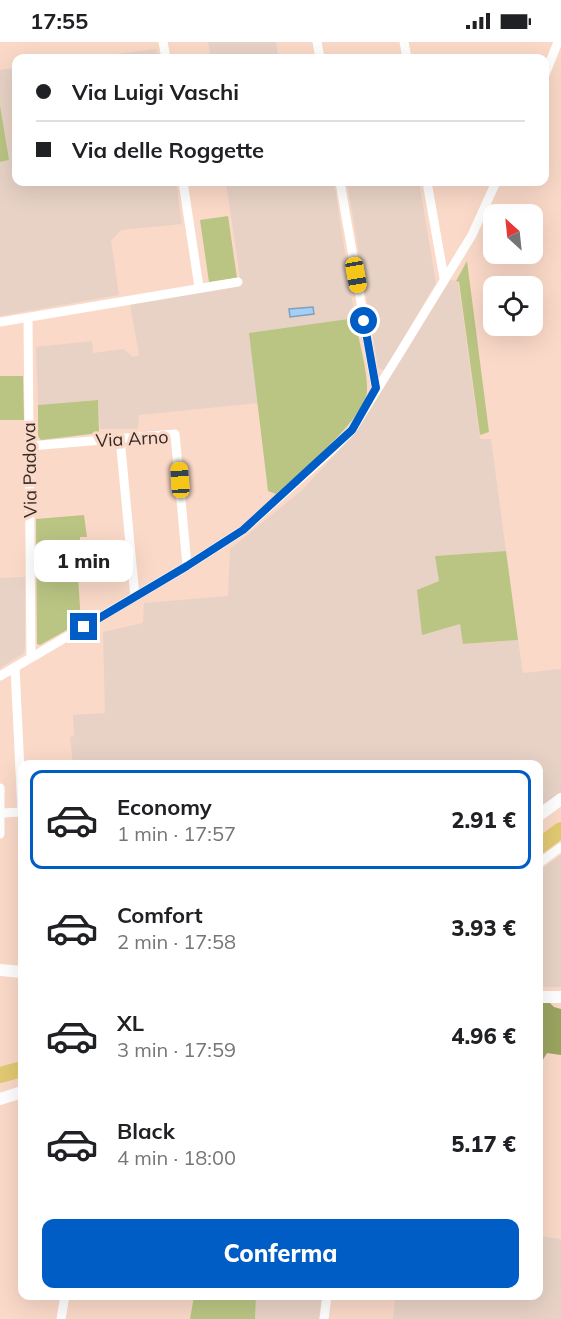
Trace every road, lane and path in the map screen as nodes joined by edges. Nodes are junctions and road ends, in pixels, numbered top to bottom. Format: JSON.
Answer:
{"nodes":[{"id":1,"x":558,"y":42,"type":"edge"},
{"id":2,"x":549,"y":64,"type":"edge"},
{"id":3,"x":184,"y":186,"type":"edge"},
{"id":4,"x":341,"y":186,"type":"edge"},
{"id":5,"x":428,"y":186,"type":"edge"},
{"id":6,"x":494,"y":186,"type":"edge"},
{"id":7,"x":444,"y":278,"type":"junction"},
{"id":8,"x":238,"y":282,"type":"dead end"},
{"id":9,"x":199,"y":287,"type":"junction"},
{"id":10,"x":28,"y":319,"type":"junction"},
{"id":11,"x":0,"y":322,"type":"edge"},
{"id":12,"x":376,"y":388,"type":"junction"},
{"id":13,"x":120,"y":438,"type":"junction"},
{"id":14,"x":30,"y":446,"type":"junction"},
{"id":15,"x":187,"y":566,"type":"junction"},
{"id":16,"x":135,"y":597,"type":"junction"},
{"id":17,"x":31,"y":657,"type":"junction"},
{"id":18,"x":15,"y":667,"type":"junction"},
{"id":19,"x":0,"y":676,"type":"edge"},
{"id":20,"x":19,"y":760,"type":"edge"},
{"id":21,"x":0,"y":788,"type":"edge"},
{"id":22,"x":561,"y":799,"type":"edge"},
{"id":23,"x":18,"y":812,"type":"edge"},
{"id":24,"x":543,"y":812,"type":"edge"},
{"id":25,"x":2,"y":813,"type":"junction"},
{"id":26,"x":561,"y":816,"type":"edge"},
{"id":27,"x":543,"y":829,"type":"edge"},
{"id":28,"x":561,"y":830,"type":"edge"},
{"id":29,"x":0,"y":834,"type":"edge"},
{"id":30,"x":543,"y":843,"type":"edge"},
{"id":31,"x":561,"y":847,"type":"edge"},
{"id":32,"x":543,"y":860,"type":"edge"},
{"id":33,"x":0,"y":970,"type":"edge"},
{"id":34,"x":18,"y":972,"type":"edge"},
{"id":35,"x":543,"y":997,"type":"edge"},
{"id":36,"x":561,"y":997,"type":"edge"},
{"id":37,"x":18,"y":1070,"type":"edge"},
{"id":38,"x":0,"y":1075,"type":"edge"},
{"id":39,"x":18,"y":1081,"type":"edge"},
{"id":40,"x":0,"y":1086,"type":"edge"},
{"id":41,"x":18,"y":1093,"type":"edge"},
{"id":42,"x":0,"y":1099,"type":"edge"},
{"id":43,"x":64,"y":1300,"type":"edge"},
{"id":44,"x":326,"y":1300,"type":"edge"},
{"id":45,"x":62,"y":1319,"type":"edge"},
{"id":46,"x":324,"y":1319,"type":"edge"}],
"edges":[{"from":1,"to":2,"type":"street"},
{"from":3,"to":9,"type":"street"},
{"from":4,"to":12,"type":"street"},
{"from":5,"to":7,"type":"street"},
{"from":6,"to":7,"type":"street"},
{"from":7,"to":12,"type":"street"},
{"from":8,"to":9,"type":"street"},
{"from":9,"to":10,"type":"street"},
{"from":10,"to":11,"type":"street"},
{"from":10,"to":14,"type":"street","name":"Via Padova"},
{"from":12,"to":15,"type":"street"},
{"from":13,"to":14,"type":"street","name":"Via Arno"},
{"from":13,"to":15,"type":"street","name":"Via Arno"},
{"from":13,"to":16,"type":"street"},
{"from":14,"to":17,"type":"street","name":"Via Padova"},
{"from":15,"to":16,"type":"street"},
{"from":16,"to":17,"type":"street"},
{"from":17,"to":18,"type":"street"},
{"from":18,"to":19,"type":"street"},
{"from":18,"to":20,"type":"street"},
{"from":21,"to":25,"type":"street"},
{"from":22,"to":24,"type":"street"},
{"from":23,"to":25,"type":"street"},
{"from":25,"to":29,"type":"street"},
{"from":26,"to":27,"type":"highway"},
{"from":28,"to":30,"type":"highway"},
{"from":31,"to":32,"type":"street"},
{"from":33,"to":34,"type":"street"},
{"from":35,"to":36,"type":"street"},
{"from":37,"to":38,"type":"highway"},
{"from":39,"to":40,"type":"highway"},
{"from":41,"to":42,"type":"street"},
{"from":43,"to":45,"type":"street"},
{"from":44,"to":46,"type":"street"}]}
